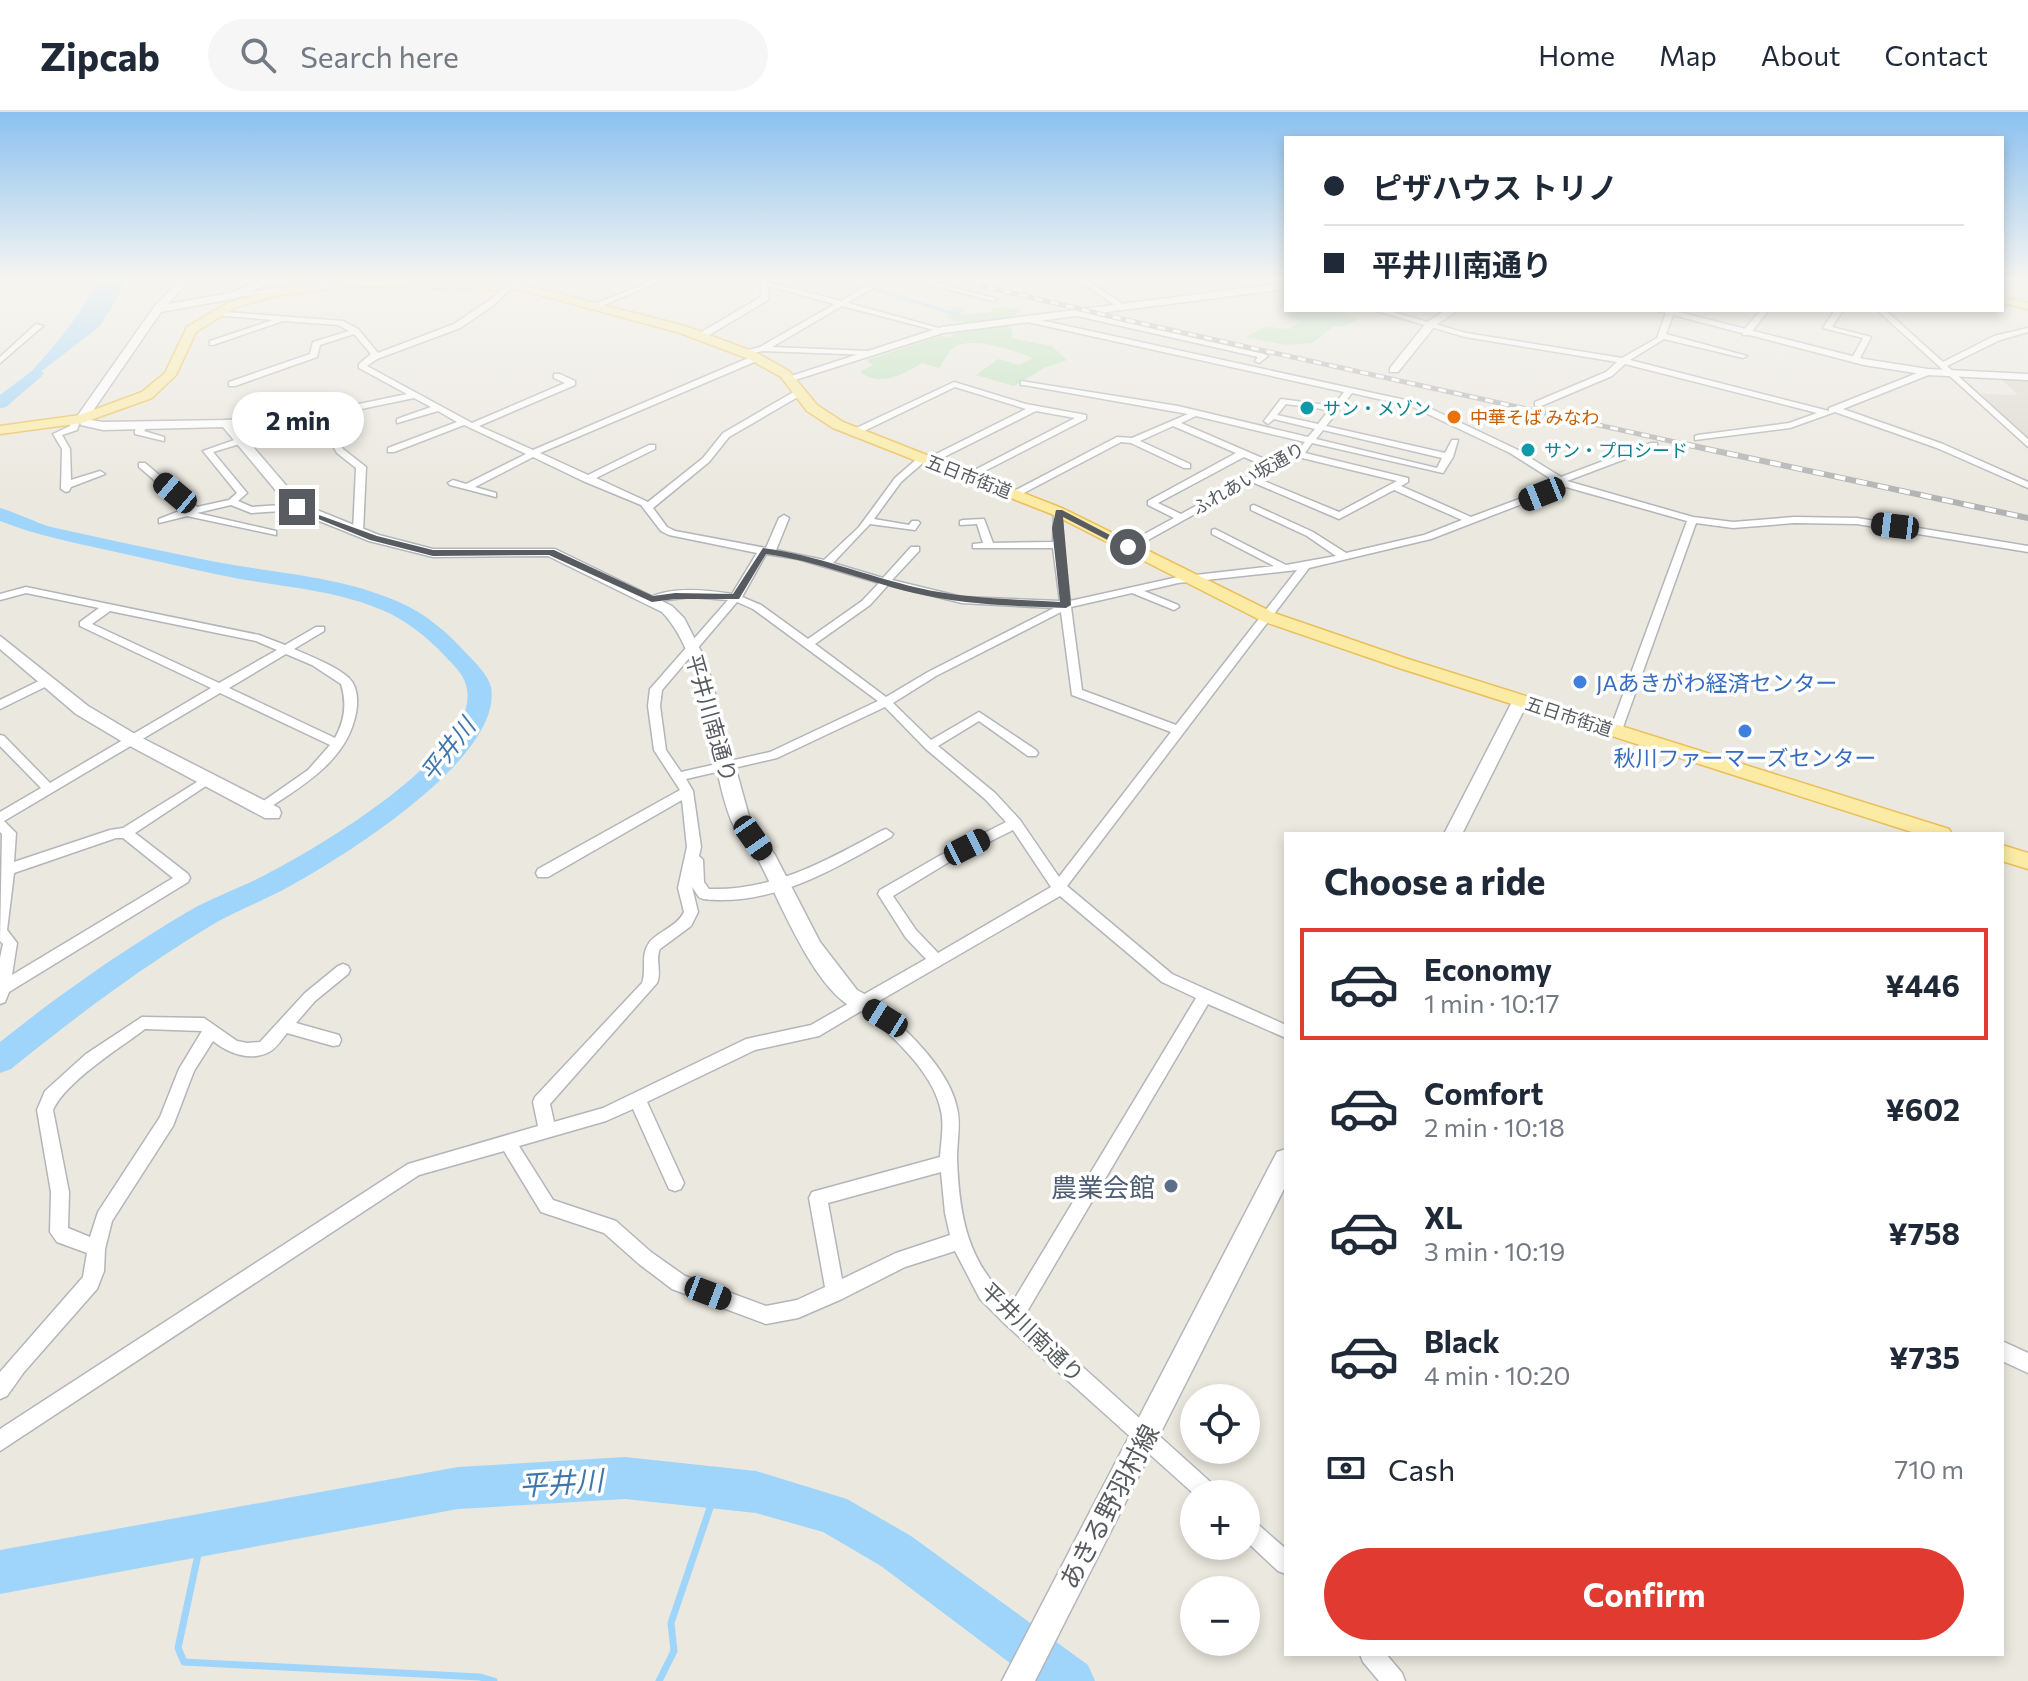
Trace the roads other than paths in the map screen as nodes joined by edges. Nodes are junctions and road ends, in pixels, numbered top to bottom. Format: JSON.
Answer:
{"nodes":[{"id":1,"x":127,"y":353,"type":"edge"},
{"id":2,"x":180,"y":353,"type":"edge"},
{"id":3,"x":314,"y":353,"type":"edge"},
{"id":4,"x":374,"y":353,"type":"edge"},
{"id":5,"x":387,"y":353,"type":"edge"},
{"id":6,"x":393,"y":353,"type":"edge"},
{"id":7,"x":755,"y":353,"type":"joint"},
{"id":8,"x":869,"y":353,"type":"edge"},
{"id":9,"x":1201,"y":353,"type":"edge"},
{"id":10,"x":1252,"y":353,"type":"edge"},
{"id":11,"x":1407,"y":353,"type":"edge"},
{"id":12,"x":1572,"y":353,"type":"edge"},
{"id":13,"x":1635,"y":353,"type":"edge"},
{"id":14,"x":1732,"y":353,"type":"edge"},
{"id":15,"x":1828,"y":353,"type":"edge"},
{"id":16,"x":1859,"y":353,"type":"edge"},
{"id":17,"x":1928,"y":353,"type":"edge"},
{"id":18,"x":1967,"y":353,"type":"edge"},
{"id":19,"x":1743,"y":356,"type":"dead end"},
{"id":20,"x":374,"y":357,"type":"junction"},
{"id":21,"x":404,"y":359,"type":"dead end"},
{"id":22,"x":1855,"y":360,"type":"junction"},
{"id":23,"x":1623,"y":361,"type":"junction"},
{"id":24,"x":1256,"y":364,"type":"junction"},
{"id":25,"x":1942,"y":366,"type":"junction"},
{"id":26,"x":1394,"y":370,"type":"dead end"},
{"id":27,"x":1928,"y":372,"type":"junction"},
{"id":28,"x":1953,"y":374,"type":"junction"},
{"id":29,"x":557,"y":376,"type":"dead end"},
{"id":30,"x":2028,"y":377,"type":"edge"},
{"id":31,"x":791,"y":378,"type":"junction"},
{"id":32,"x":1024,"y":383,"type":"dead end"},
{"id":33,"x":232,"y":384,"type":"dead end"},
{"id":34,"x":1345,"y":387,"type":"junction"},
{"id":35,"x":800,"y":392,"type":"junction"},
{"id":36,"x":414,"y":395,"type":"junction"},
{"id":37,"x":1538,"y":404,"type":"dead end"},
{"id":38,"x":1037,"y":407,"type":"junction"},
{"id":39,"x":437,"y":408,"type":"junction"},
{"id":40,"x":1337,"y":409,"type":"junction"},
{"id":41,"x":1831,"y":411,"type":"junction"},
{"id":42,"x":1192,"y":415,"type":"junction"},
{"id":43,"x":1272,"y":416,"type":"junction"},
{"id":44,"x":306,"y":418,"type":"junction"},
{"id":45,"x":79,"y":420,"type":"junction"},
{"id":46,"x":400,"y":421,"type":"dead end"},
{"id":47,"x":226,"y":423,"type":"junction"},
{"id":48,"x":1173,"y":423,"type":"junction"},
{"id":49,"x":468,"y":424,"type":"junction"},
{"id":50,"x":145,"y":425,"type":"junction"},
{"id":51,"x":1322,"y":428,"type":"junction"},
{"id":52,"x":0,"y":430,"type":"edge"},
{"id":53,"x":1261,"y":430,"type":"junction"},
{"id":54,"x":855,"y":432,"type":"junction"},
{"id":55,"x":1698,"y":438,"type":"dead end"},
{"id":56,"x":161,"y":439,"type":"dead end"},
{"id":57,"x":240,"y":441,"type":"junction"},
{"id":58,"x":1133,"y":441,"type":"junction"},
{"id":59,"x":1311,"y":441,"type":"junction"},
{"id":60,"x":1455,"y":442,"type":"dead end"},
{"id":61,"x":2028,"y":444,"type":"edge"},
{"id":62,"x":1654,"y":445,"type":"dead end"},
{"id":63,"x":652,"y":447,"type":"dead end"},
{"id":64,"x":391,"y":450,"type":"dead end"},
{"id":65,"x":1244,"y":453,"type":"junction"},
{"id":66,"x":533,"y":454,"type":"junction"},
{"id":67,"x":1297,"y":454,"type":"junction"},
{"id":68,"x":1449,"y":457,"type":"junction"},
{"id":69,"x":925,"y":460,"type":"junction"},
{"id":70,"x":142,"y":465,"type":"dead end"},
{"id":71,"x":1187,"y":466,"type":"dead end"},
{"id":72,"x":1273,"y":466,"type":"junction"},
{"id":73,"x":100,"y":474,"type":"dead end"},
{"id":74,"x":968,"y":476,"type":"junction"},
{"id":75,"x":586,"y":479,"type":"junction"},
{"id":76,"x":1252,"y":479,"type":"junction"},
{"id":77,"x":1565,"y":482,"type":"junction"},
{"id":78,"x":453,"y":483,"type":"dead end"},
{"id":79,"x":2028,"y":485,"type":"edge"},
{"id":80,"x":467,"y":487,"type":"junction"},
{"id":81,"x":1396,"y":487,"type":"junction"},
{"id":82,"x":1015,"y":494,"type":"junction"},
{"id":83,"x":493,"y":495,"type":"dead end"},
{"id":84,"x":232,"y":502,"type":"junction"},
{"id":85,"x":297,"y":507,"type":"junction"},
{"id":86,"x":648,"y":507,"type":"junction"},
{"id":87,"x":1254,"y":508,"type":"dead end"},
{"id":88,"x":265,"y":510,"type":"junction"},
{"id":89,"x":191,"y":511,"type":"junction"},
{"id":90,"x":1059,"y":512,"type":"junction"},
{"id":91,"x":1180,"y":517,"type":"junction"},
{"id":92,"x":784,"y":518,"type":"dead end"},
{"id":93,"x":1692,"y":520,"type":"junction"},
{"id":94,"x":162,"y":521,"type":"dead end"},
{"id":95,"x":868,"y":521,"type":"junction"},
{"id":96,"x":1472,"y":521,"type":"junction"},
{"id":97,"x":915,"y":523,"type":"dead end"},
{"id":98,"x":963,"y":523,"type":"dead end"},
{"id":99,"x":244,"y":528,"type":"junction"},
{"id":100,"x":358,"y":532,"type":"junction"},
{"id":101,"x":1215,"y":532,"type":"dead end"},
{"id":102,"x":273,"y":533,"type":"dead end"},
{"id":103,"x":1058,"y":545,"type":"junction"},
{"id":104,"x":1128,"y":547,"type":"junction"},
{"id":105,"x":915,"y":549,"type":"dead end"},
{"id":106,"x":2028,"y":549,"type":"edge"},
{"id":107,"x":766,"y":552,"type":"junction"},
{"id":108,"x":1344,"y":557,"type":"junction"},
{"id":109,"x":826,"y":564,"type":"junction"},
{"id":110,"x":1306,"y":565,"type":"junction"},
{"id":111,"x":1282,"y":566,"type":"junction"},
{"id":112,"x":1191,"y":579,"type":"junction"},
{"id":113,"x":887,"y":581,"type":"junction"},
{"id":114,"x":1136,"y":590,"type":"junction"},
{"id":115,"x":0,"y":597,"type":"edge"},
{"id":116,"x":736,"y":597,"type":"junction"},
{"id":117,"x":652,"y":599,"type":"junction"},
{"id":118,"x":1066,"y":605,"type":"junction"},
{"id":119,"x":108,"y":607,"type":"junction"},
{"id":120,"x":1174,"y":607,"type":"dead end"},
{"id":121,"x":1268,"y":617,"type":"junction"},
{"id":122,"x":320,"y":629,"type":"dead end"},
{"id":123,"x":0,"y":641,"type":"edge"},
{"id":124,"x":808,"y":644,"type":"junction"},
{"id":125,"x":693,"y":648,"type":"junction"},
{"id":126,"x":286,"y":649,"type":"junction"},
{"id":127,"x":45,"y":682,"type":"junction"},
{"id":128,"x":220,"y":689,"type":"junction"},
{"id":129,"x":1521,"y":700,"type":"junction"},
{"id":130,"x":886,"y":702,"type":"junction"},
{"id":131,"x":0,"y":705,"type":"edge"},
{"id":132,"x":1616,"y":730,"type":"junction"},
{"id":133,"x":1180,"y":731,"type":"junction"},
{"id":134,"x":0,"y":739,"type":"edge"},
{"id":135,"x":134,"y":741,"type":"junction"},
{"id":136,"x":338,"y":744,"type":"junction"},
{"id":137,"x":930,"y":746,"type":"junction"},
{"id":138,"x":1032,"y":753,"type":"dead end"},
{"id":139,"x":728,"y":765,"type":"junction"},
{"id":140,"x":678,"y":777,"type":"junction"},
{"id":141,"x":209,"y":780,"type":"junction"},
{"id":142,"x":49,"y":789,"type":"junction"},
{"id":143,"x":687,"y":791,"type":"junction"},
{"id":144,"x":267,"y":810,"type":"joint"},
{"id":145,"x":0,"y":818,"type":"edge"},
{"id":146,"x":1015,"y":823,"type":"junction"},
{"id":147,"x":0,"y":825,"type":"edge"},
{"id":148,"x":1454,"y":832,"type":"edge"},
{"id":149,"x":1936,"y":832,"type":"edge"},
{"id":150,"x":126,"y":833,"type":"junction"},
{"id":151,"x":886,"y":834,"type":"dead end"},
{"id":152,"x":694,"y":847,"type":"junction"},
{"id":153,"x":2004,"y":854,"type":"edge"},
{"id":154,"x":2028,"y":861,"type":"edge"},
{"id":155,"x":7,"y":870,"type":"junction"},
{"id":156,"x":543,"y":873,"type":"dead end"},
{"id":157,"x":779,"y":884,"type":"junction"},
{"id":158,"x":1059,"y":887,"type":"junction"},
{"id":159,"x":935,"y":959,"type":"junction"},
{"id":160,"x":343,"y":970,"type":"dead end"},
{"id":161,"x":2,"y":993,"type":"edge"},
{"id":162,"x":1205,"y":996,"type":"junction"},
{"id":163,"x":860,"y":1002,"type":"junction"},
{"id":164,"x":284,"y":1026,"type":"junction"},
{"id":165,"x":211,"y":1030,"type":"junction"},
{"id":166,"x":1284,"y":1031,"type":"edge"},
{"id":167,"x":333,"y":1040,"type":"dead end"},
{"id":168,"x":637,"y":1099,"type":"junction"},
{"id":169,"x":548,"y":1132,"type":"junction"},
{"id":170,"x":508,"y":1143,"type":"junction"},
{"id":171,"x":949,"y":1162,"type":"junction"},
{"id":172,"x":1284,"y":1164,"type":"edge"},
{"id":173,"x":675,"y":1183,"type":"dead end"},
{"id":174,"x":959,"y":1241,"type":"junction"},
{"id":175,"x":96,"y":1249,"type":"junction"},
{"id":176,"x":835,"y":1293,"type":"junction"},
{"id":177,"x":1013,"y":1318,"type":"junction"},
{"id":178,"x":2004,"y":1352,"type":"edge"},
{"id":179,"x":2028,"y":1363,"type":"edge"},
{"id":180,"x":0,"y":1389,"type":"edge"},
{"id":181,"x":1143,"y":1436,"type":"junction"},
{"id":182,"x":0,"y":1441,"type":"edge"},
{"id":183,"x":1193,"y":1480,"type":"edge"},
{"id":184,"x":1260,"y":1540,"type":"edge"},
{"id":185,"x":1284,"y":1561,"type":"edge"},
{"id":186,"x":1373,"y":1656,"type":"edge"},
{"id":187,"x":1018,"y":1681,"type":"edge"},
{"id":188,"x":1394,"y":1681,"type":"edge"}],
"edges":[{"from":1,"to":45,"type":"street"},
{"from":2,"to":45,"type":"main road","name":"五日市街道"},
{"from":3,"to":33,"type":"street"},
{"from":4,"to":20,"type":"street"},
{"from":5,"to":20,"type":"street"},
{"from":6,"to":21,"type":"street"},
{"from":7,"to":31,"type":"main road","name":"五日市街道"},
{"from":7,"to":66,"type":"street"},
{"from":8,"to":31,"type":"street"},
{"from":9,"to":24,"type":"street"},
{"from":10,"to":24,"type":"street"},
{"from":11,"to":26,"type":"street"},
{"from":12,"to":23,"type":"street"},
{"from":13,"to":23,"type":"street"},
{"from":14,"to":19,"type":"street"},
{"from":15,"to":22,"type":"street"},
{"from":16,"to":22,"type":"street"},
{"from":17,"to":25,"type":"street"},
{"from":18,"to":25,"type":"street"},
{"from":20,"to":36,"type":"street"},
{"from":22,"to":27,"type":"street"},
{"from":23,"to":37,"type":"street"},
{"from":23,"to":41,"type":"street"},
{"from":24,"to":34,"type":"street"},
{"from":25,"to":28,"type":"street"},
{"from":27,"to":28,"type":"street"},
{"from":27,"to":41,"type":"street"},
{"from":28,"to":30,"type":"street"},
{"from":28,"to":61,"type":"street"},
{"from":29,"to":49,"type":"street"},
{"from":31,"to":35,"type":"main road","name":"五日市街道"},
{"from":32,"to":42,"type":"street"},
{"from":34,"to":40,"type":"street","name":"ふれあい坂通り"},
{"from":34,"to":77,"type":"street"},
{"from":35,"to":54,"type":"main road","name":"五日市街道"},
{"from":35,"to":86,"type":"street"},
{"from":36,"to":39,"type":"street"},
{"from":36,"to":44,"type":"street"},
{"from":38,"to":54,"type":"street"},
{"from":38,"to":69,"type":"street"},
{"from":38,"to":74,"type":"street"},
{"from":39,"to":46,"type":"street"},
{"from":39,"to":49,"type":"street"},
{"from":40,"to":43,"type":"street"},
{"from":40,"to":51,"type":"street","name":"ふれあい坂通り"},
{"from":41,"to":55,"type":"street"},
{"from":41,"to":79,"type":"street"},
{"from":42,"to":48,"type":"street"},
{"from":42,"to":53,"type":"street"},
{"from":43,"to":51,"type":"street"},
{"from":43,"to":53,"type":"street"},
{"from":44,"to":47,"type":"street"},
{"from":44,"to":100,"type":"street"},
{"from":45,"to":50,"type":"street"},
{"from":45,"to":52,"type":"main road","name":"五日市街道"},
{"from":45,"to":73,"type":"street"},
{"from":47,"to":50,"type":"street"},
{"from":47,"to":57,"type":"street","name":"平井川南通り"},
{"from":48,"to":58,"type":"street"},
{"from":48,"to":65,"type":"street"},
{"from":49,"to":64,"type":"street"},
{"from":49,"to":66,"type":"street"},
{"from":50,"to":56,"type":"street"},
{"from":51,"to":59,"type":"street","name":"ふれあい坂通り"},
{"from":51,"to":68,"type":"street"},
{"from":53,"to":59,"type":"street"},
{"from":54,"to":69,"type":"main road","name":"五日市街道"},
{"from":57,"to":84,"type":"street"},
{"from":57,"to":85,"type":"street","name":"平井川南通り"},
{"from":58,"to":71,"type":"street"},
{"from":58,"to":82,"type":"street"},
{"from":59,"to":67,"type":"street","name":"ふれあい坂通り"},
{"from":59,"to":68,"type":"street"},
{"from":60,"to":68,"type":"street"},
{"from":62,"to":77,"type":"street"},
{"from":63,"to":75,"type":"street"},
{"from":65,"to":72,"type":"street"},
{"from":65,"to":91,"type":"street"},
{"from":66,"to":75,"type":"street"},
{"from":66,"to":80,"type":"street"},
{"from":67,"to":72,"type":"street","name":"ふれあい坂通り"},
{"from":67,"to":81,"type":"street"},
{"from":69,"to":74,"type":"main road","name":"五日市街道"},
{"from":69,"to":95,"type":"street"},
{"from":70,"to":89,"type":"street"},
{"from":72,"to":76,"type":"street","name":"ふれあい坂通り"},
{"from":74,"to":82,"type":"main road","name":"五日市街道"},
{"from":75,"to":86,"type":"street"},
{"from":76,"to":81,"type":"street"},
{"from":76,"to":91,"type":"street","name":"ふれあい坂通り"},
{"from":77,"to":93,"type":"street"},
{"from":77,"to":96,"type":"street"},
{"from":78,"to":80,"type":"street"},
{"from":80,"to":83,"type":"street"},
{"from":81,"to":96,"type":"street"},
{"from":82,"to":90,"type":"main road","name":"五日市街道"},
{"from":84,"to":88,"type":"street"},
{"from":84,"to":89,"type":"street"},
{"from":85,"to":88,"type":"street"},
{"from":85,"to":100,"type":"street","name":"平井川南通り"},
{"from":86,"to":107,"type":"street"},
{"from":87,"to":108,"type":"street"},
{"from":88,"to":99,"type":"street"},
{"from":89,"to":94,"type":"street"},
{"from":89,"to":99,"type":"street"},
{"from":90,"to":103,"type":"street"},
{"from":90,"to":104,"type":"main road","name":"五日市街道"},
{"from":91,"to":104,"type":"street","name":"ふれあい坂通り"},
{"from":92,"to":107,"type":"street"},
{"from":93,"to":106,"type":"street"},
{"from":93,"to":132,"type":"street"},
{"from":95,"to":97,"type":"street"},
{"from":95,"to":109,"type":"street"},
{"from":96,"to":108,"type":"street"},
{"from":98,"to":103,"type":"street"},
{"from":99,"to":102,"type":"street"},
{"from":100,"to":117,"type":"street","name":"平井川南通り"},
{"from":101,"to":111,"type":"street"},
{"from":103,"to":118,"type":"street"},
{"from":104,"to":112,"type":"main road","name":"五日市街道"},
{"from":105,"to":113,"type":"street"},
{"from":107,"to":109,"type":"street"},
{"from":107,"to":116,"type":"street"},
{"from":108,"to":110,"type":"street"},
{"from":109,"to":113,"type":"street"},
{"from":110,"to":111,"type":"street"},
{"from":110,"to":121,"type":"street"},
{"from":111,"to":112,"type":"street"},
{"from":112,"to":114,"type":"street"},
{"from":112,"to":121,"type":"main road","name":"五日市街道"},
{"from":113,"to":118,"type":"street"},
{"from":113,"to":124,"type":"street"},
{"from":114,"to":118,"type":"street"},
{"from":114,"to":120,"type":"street"},
{"from":115,"to":119,"type":"street"},
{"from":116,"to":117,"type":"street"},
{"from":116,"to":124,"type":"street"},
{"from":116,"to":125,"type":"street"},
{"from":117,"to":125,"type":"street","name":"平井川南通り"},
{"from":118,"to":130,"type":"street"},
{"from":118,"to":133,"type":"street"},
{"from":119,"to":126,"type":"street"},
{"from":119,"to":128,"type":"street"},
{"from":121,"to":129,"type":"main road","name":"五日市街道"},
{"from":121,"to":133,"type":"street"},
{"from":122,"to":126,"type":"street"},
{"from":123,"to":127,"type":"street"},
{"from":124,"to":130,"type":"street"},
{"from":125,"to":139,"type":"street","name":"平井川南通り"},
{"from":125,"to":140,"type":"street"},
{"from":126,"to":128,"type":"street"},
{"from":126,"to":136,"type":"street"},
{"from":127,"to":131,"type":"street"},
{"from":127,"to":135,"type":"street"},
{"from":128,"to":135,"type":"street"},
{"from":128,"to":136,"type":"street"},
{"from":129,"to":132,"type":"main road","name":"五日市街道"},
{"from":129,"to":148,"type":"street"},
{"from":130,"to":137,"type":"street"},
{"from":130,"to":139,"type":"street"},
{"from":132,"to":149,"type":"main road","name":"五日市街道"},
{"from":133,"to":158,"type":"street"},
{"from":134,"to":142,"type":"street"},
{"from":135,"to":141,"type":"street"},
{"from":135,"to":142,"type":"street"},
{"from":136,"to":144,"type":"street"},
{"from":137,"to":138,"type":"street"},
{"from":137,"to":146,"type":"street"},
{"from":139,"to":140,"type":"street"},
{"from":139,"to":157,"type":"street","name":"平井川南通り"},
{"from":140,"to":143,"type":"street"},
{"from":141,"to":144,"type":"street"},
{"from":141,"to":150,"type":"street"},
{"from":142,"to":145,"type":"street"},
{"from":143,"to":152,"type":"street"},
{"from":143,"to":156,"type":"street"},
{"from":146,"to":158,"type":"street"},
{"from":146,"to":159,"type":"street"},
{"from":147,"to":155,"type":"street"},
{"from":150,"to":155,"type":"street"},
{"from":150,"to":161,"type":"street"},
{"from":151,"to":157,"type":"street"},
{"from":152,"to":157,"type":"street"},
{"from":152,"to":169,"type":"street"},
{"from":153,"to":154,"type":"main road"},
{"from":155,"to":161,"type":"street"},
{"from":157,"to":163,"type":"street","name":"平井川南通り"},
{"from":158,"to":159,"type":"street"},
{"from":158,"to":162,"type":"street"},
{"from":159,"to":163,"type":"street"},
{"from":160,"to":164,"type":"street"},
{"from":162,"to":166,"type":"street"},
{"from":162,"to":177,"type":"street"},
{"from":163,"to":168,"type":"street"},
{"from":163,"to":171,"type":"street","name":"平井川南通り"},
{"from":164,"to":165,"type":"street"},
{"from":164,"to":167,"type":"street"},
{"from":165,"to":175,"type":"street"},
{"from":165,"to":175,"type":"street"},
{"from":168,"to":169,"type":"street"},
{"from":168,"to":173,"type":"street"},
{"from":169,"to":170,"type":"street"},
{"from":170,"to":176,"type":"street"},
{"from":170,"to":182,"type":"street"},
{"from":171,"to":174,"type":"street","name":"平井川南通り"},
{"from":171,"to":176,"type":"street"},
{"from":172,"to":181,"type":"street","name":"あきる野羽村線"},
{"from":174,"to":176,"type":"street"},
{"from":174,"to":177,"type":"street","name":"平井川南通り"},
{"from":175,"to":180,"type":"street"},
{"from":177,"to":181,"type":"street","name":"平井川南通り"},
{"from":178,"to":179,"type":"street"},
{"from":181,"to":183,"type":"street","name":"平井川南通り"},
{"from":181,"to":187,"type":"street","name":"あきる野羽村線"},
{"from":184,"to":185,"type":"street"},
{"from":186,"to":188,"type":"street"}]}
